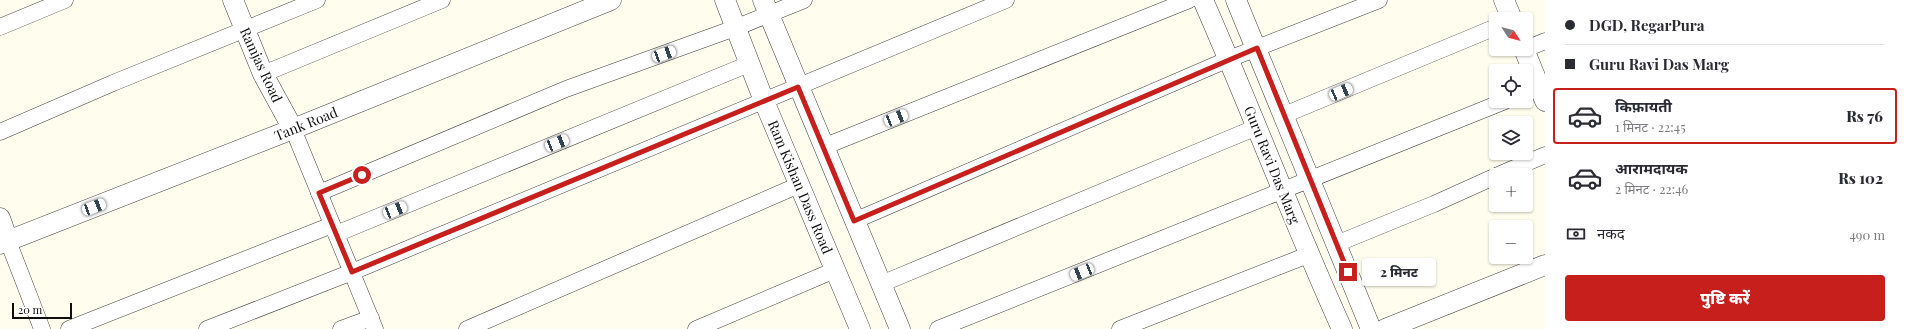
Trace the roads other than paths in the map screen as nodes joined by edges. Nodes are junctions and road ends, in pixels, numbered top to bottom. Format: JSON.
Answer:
{"nodes":[{"id":1,"x":65,"y":0,"type":"edge"},
{"id":2,"x":233,"y":0,"type":"edge"},
{"id":3,"x":317,"y":0,"type":"edge"},
{"id":4,"x":442,"y":0,"type":"edge"},
{"id":5,"x":611,"y":0,"type":"edge"},
{"id":6,"x":725,"y":0,"type":"edge"},
{"id":7,"x":804,"y":0,"type":"edge"},
{"id":8,"x":1006,"y":0,"type":"edge"},
{"id":9,"x":1189,"y":0,"type":"edge"},
{"id":10,"x":1203,"y":0,"type":"edge"},
{"id":11,"x":1236,"y":0,"type":"edge"},
{"id":12,"x":1379,"y":0,"type":"edge"},
{"id":13,"x":1504,"y":0,"type":"edge"},
{"id":14,"x":765,"y":7,"type":"edge"},
{"id":15,"x":1509,"y":12,"type":"edge"},
{"id":16,"x":0,"y":27,"type":"edge"},
{"id":17,"x":735,"y":28,"type":"junction"},
{"id":18,"x":1489,"y":30,"type":"edge"},
{"id":19,"x":244,"y":31,"type":"junction"},
{"id":20,"x":1545,"y":40,"type":"edge"},
{"id":21,"x":1533,"y":45,"type":"edge"},
{"id":22,"x":1257,"y":48,"type":"junction"},
{"id":23,"x":1527,"y":56,"type":"edge"},
{"id":24,"x":1229,"y":59,"type":"junction"},
{"id":25,"x":749,"y":64,"type":"junction"},
{"id":26,"x":263,"y":74,"type":"junction"},
{"id":27,"x":798,"y":87,"type":"junction"},
{"id":28,"x":1537,"y":94,"type":"edge"},
{"id":29,"x":764,"y":101,"type":"junction"},
{"id":30,"x":1489,"y":108,"type":"edge"},
{"id":31,"x":1284,"y":115,"type":"junction"},
{"id":32,"x":1257,"y":127,"type":"junction"},
{"id":33,"x":293,"y":129,"type":"junction"},
{"id":34,"x":0,"y":132,"type":"edge"},
{"id":35,"x":823,"y":147,"type":"junction"},
{"id":36,"x":1545,"y":155,"type":"edge"},
{"id":37,"x":1515,"y":168,"type":"edge"},
{"id":38,"x":1311,"y":180,"type":"junction"},
{"id":39,"x":1489,"y":180,"type":"edge"},
{"id":40,"x":799,"y":185,"type":"junction"},
{"id":41,"x":1283,"y":191,"type":"junction"},
{"id":42,"x":319,"y":193,"type":"junction"},
{"id":43,"x":0,"y":218,"type":"edge"},
{"id":44,"x":854,"y":221,"type":"junction"},
{"id":45,"x":334,"y":229,"type":"junction"},
{"id":46,"x":3,"y":240,"type":"edge"},
{"id":47,"x":1336,"y":244,"type":"junction"},
{"id":48,"x":1308,"y":255,"type":"junction"},
{"id":49,"x":1545,"y":265,"type":"edge"},
{"id":50,"x":835,"y":270,"type":"junction"},
{"id":51,"x":352,"y":272,"type":"junction"},
{"id":52,"x":881,"y":284,"type":"junction"},
{"id":53,"x":373,"y":323,"type":"edge"},
{"id":54,"x":42,"y":329,"type":"edge"},
{"id":55,"x":69,"y":329,"type":"edge"},
{"id":56,"x":208,"y":329,"type":"edge"},
{"id":57,"x":341,"y":329,"type":"edge"},
{"id":58,"x":467,"y":329,"type":"edge"},
{"id":59,"x":696,"y":329,"type":"edge"},
{"id":60,"x":860,"y":329,"type":"edge"},
{"id":61,"x":900,"y":329,"type":"edge"},
{"id":62,"x":938,"y":329,"type":"edge"},
{"id":63,"x":1120,"y":329,"type":"edge"},
{"id":64,"x":1342,"y":329,"type":"edge"},
{"id":65,"x":1371,"y":329,"type":"edge"},
{"id":66,"x":1385,"y":329,"type":"edge"}],
"edges":[{"from":1,"to":16,"type":"street"},
{"from":2,"to":19,"type":"street","name":"Ramjas Road"},
{"from":3,"to":19,"type":"street"},
{"from":4,"to":26,"type":"street"},
{"from":5,"to":33,"type":"street","name":"Tank Road"},
{"from":6,"to":17,"type":"street","name":"Ram Kishan Dass Road"},
{"from":7,"to":14,"type":"street"},
{"from":8,"to":27,"type":"street"},
{"from":9,"to":35,"type":"street"},
{"from":10,"to":24,"type":"street","name":"Guru Ravi Das Marg"},
{"from":11,"to":22,"type":"street"},
{"from":12,"to":22,"type":"street"},
{"from":13,"to":15,"type":"street"},
{"from":14,"to":17,"type":"street"},
{"from":14,"to":27,"type":"street"},
{"from":17,"to":25,"type":"street","name":"Ram Kishan Dass Road"},
{"from":17,"to":42,"type":"street"},
{"from":18,"to":31,"type":"street"},
{"from":19,"to":26,"type":"street","name":"Ramjas Road"},
{"from":19,"to":34,"type":"street"},
{"from":20,"to":21,"type":"street"},
{"from":22,"to":24,"type":"street"},
{"from":22,"to":31,"type":"street"},
{"from":23,"to":28,"type":"street"},
{"from":24,"to":32,"type":"street","name":"Guru Ravi Das Marg"},
{"from":24,"to":44,"type":"street"},
{"from":25,"to":29,"type":"street","name":"Ram Kishan Dass Road"},
{"from":25,"to":45,"type":"street"},
{"from":26,"to":33,"type":"street","name":"Ramjas Road"},
{"from":27,"to":29,"type":"street"},
{"from":27,"to":35,"type":"street"},
{"from":29,"to":40,"type":"street","name":"Ram Kishan Dass Road"},
{"from":29,"to":51,"type":"street"},
{"from":30,"to":38,"type":"street"},
{"from":31,"to":38,"type":"street"},
{"from":32,"to":41,"type":"street","name":"Guru Ravi Das Marg"},
{"from":32,"to":52,"type":"street"},
{"from":33,"to":42,"type":"street"},
{"from":33,"to":46,"type":"street","name":"Tank Road"},
{"from":35,"to":44,"type":"street"},
{"from":36,"to":37,"type":"street"},
{"from":38,"to":41,"type":"street"},
{"from":38,"to":47,"type":"street"},
{"from":39,"to":47,"type":"street"},
{"from":40,"to":50,"type":"street","name":"Ram Kishan Dass Road"},
{"from":40,"to":58,"type":"street"},
{"from":41,"to":48,"type":"street","name":"Guru Ravi Das Marg"},
{"from":41,"to":62,"type":"street"},
{"from":42,"to":45,"type":"street"},
{"from":43,"to":46,"type":"street"},
{"from":44,"to":52,"type":"street"},
{"from":45,"to":51,"type":"street"},
{"from":45,"to":55,"type":"street"},
{"from":46,"to":54,"type":"street"},
{"from":47,"to":65,"type":"street"},
{"from":48,"to":63,"type":"street"},
{"from":48,"to":64,"type":"street","name":"Guru Ravi Das Marg"},
{"from":49,"to":66,"type":"street"},
{"from":50,"to":59,"type":"street"},
{"from":50,"to":60,"type":"street","name":"Ram Kishan Dass Road"},
{"from":51,"to":53,"type":"street"},
{"from":51,"to":56,"type":"street"},
{"from":52,"to":61,"type":"street"},
{"from":53,"to":57,"type":"street"}]}
